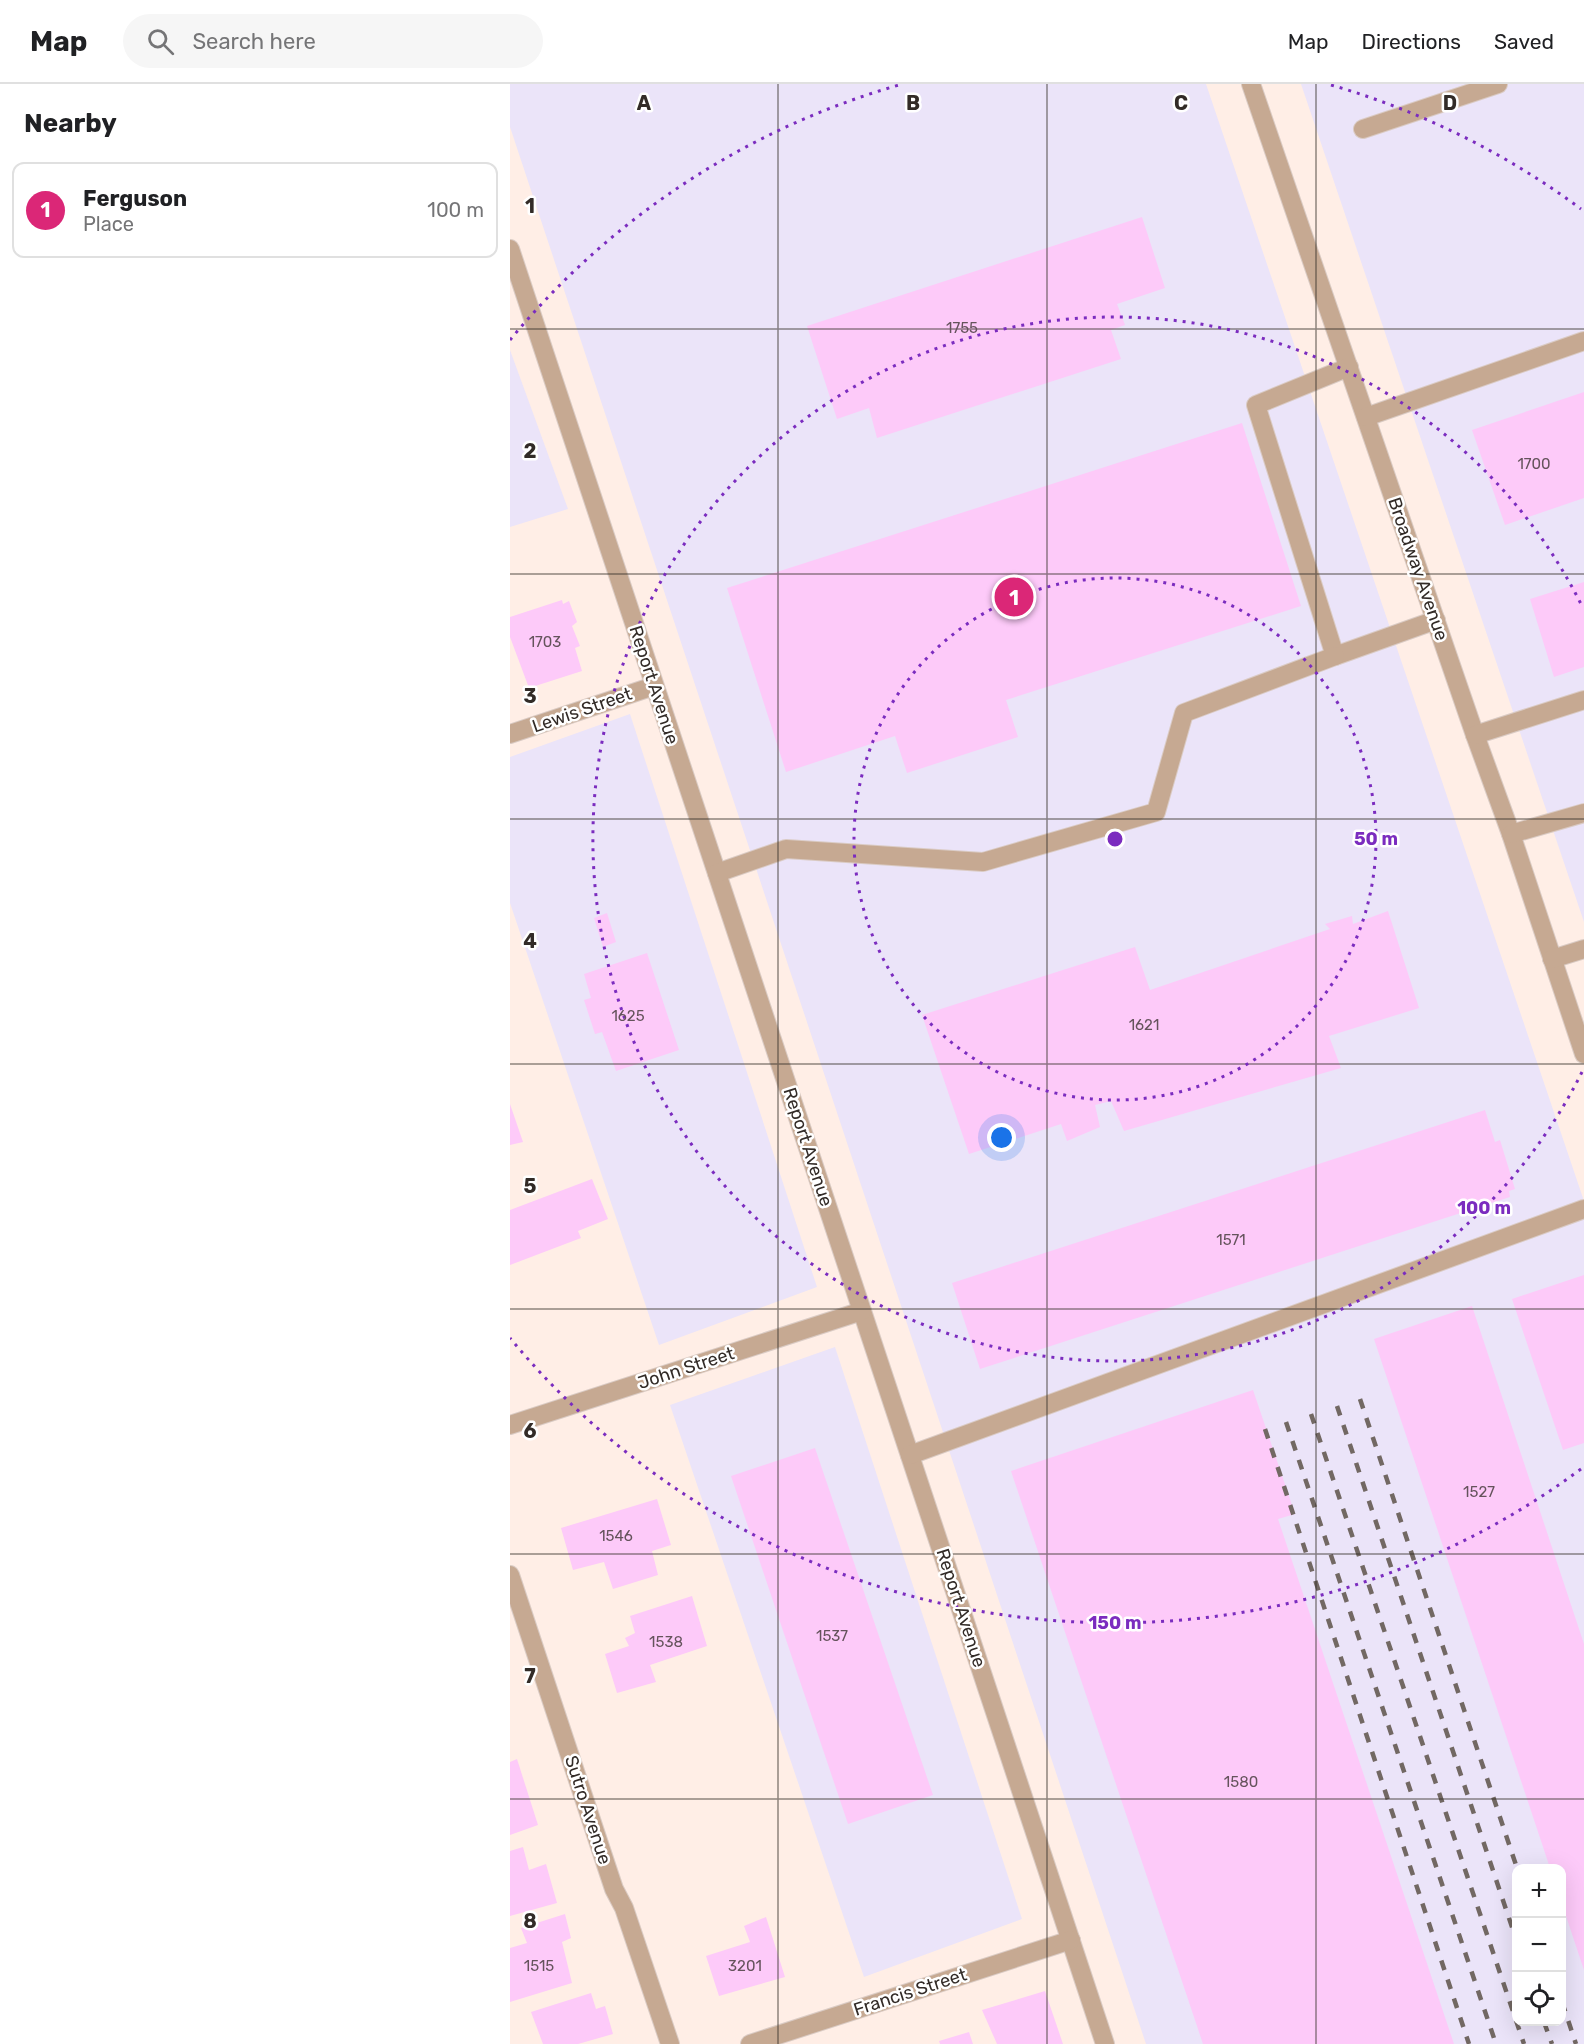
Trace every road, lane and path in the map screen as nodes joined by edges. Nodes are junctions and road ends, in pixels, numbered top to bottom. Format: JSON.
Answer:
{"nodes":[{"id":1,"x":1251,"y":84,"type":"edge"},
{"id":2,"x":1498,"y":84,"type":"edge"},
{"id":3,"x":1363,"y":129,"type":"dead end"},
{"id":4,"x":510,"y":249,"type":"edge"},
{"id":5,"x":1584,"y":341,"type":"edge"},
{"id":6,"x":1349,"y":367,"type":"junction"},
{"id":7,"x":1366,"y":417,"type":"junction"},
{"id":8,"x":1436,"y":620,"type":"junction"},
{"id":9,"x":1335,"y":656,"type":"junction"},
{"id":10,"x":654,"y":686,"type":"junction"},
{"id":11,"x":1584,"y":700,"type":"edge"},
{"id":12,"x":510,"y":735,"type":"edge"},
{"id":13,"x":1475,"y":735,"type":"junction"},
{"id":14,"x":1584,"y":813,"type":"edge"},
{"id":15,"x":1511,"y":834,"type":"junction"},
{"id":16,"x":717,"y":873,"type":"junction"},
{"id":17,"x":1584,"y":949,"type":"edge"},
{"id":18,"x":1552,"y":958,"type":"junction"},
{"id":19,"x":1584,"y":1054,"type":"edge"},
{"id":20,"x":1584,"y":1209,"type":"edge"},
{"id":21,"x":862,"y":1311,"type":"junction"},
{"id":22,"x":510,"y":1425,"type":"edge"},
{"id":23,"x":910,"y":1455,"type":"junction"},
{"id":24,"x":510,"y":1575,"type":"edge"},
{"id":25,"x":1071,"y":1940,"type":"junction"},
{"id":26,"x":670,"y":2044,"type":"edge"},
{"id":27,"x":750,"y":2044,"type":"edge"},
{"id":28,"x":1106,"y":2044,"type":"edge"}],
"edges":[{"from":1,"to":6,"type":"street","name":"Broadway Avenue"},
{"from":2,"to":3,"type":"street"},
{"from":4,"to":10,"type":"street","name":"Report Avenue"},
{"from":5,"to":7,"type":"street"},
{"from":6,"to":7,"type":"street","name":"Broadway Avenue"},
{"from":6,"to":9,"type":"street"},
{"from":7,"to":8,"type":"street","name":"Broadway Avenue"},
{"from":8,"to":9,"type":"street"},
{"from":8,"to":13,"type":"street","name":"Broadway Avenue"},
{"from":9,"to":16,"type":"street"},
{"from":10,"to":12,"type":"street","name":"Lewis Street"},
{"from":10,"to":16,"type":"street","name":"Report Avenue"},
{"from":11,"to":13,"type":"street"},
{"from":13,"to":15,"type":"street","name":"Broadway Avenue"},
{"from":14,"to":15,"type":"street"},
{"from":15,"to":18,"type":"street","name":"Broadway Avenue"},
{"from":16,"to":21,"type":"street","name":"Report Avenue"},
{"from":17,"to":18,"type":"street"},
{"from":18,"to":19,"type":"street","name":"Broadway Avenue"},
{"from":20,"to":23,"type":"street"},
{"from":21,"to":22,"type":"street","name":"John Street"},
{"from":21,"to":23,"type":"street","name":"Report Avenue"},
{"from":23,"to":25,"type":"street","name":"Report Avenue"},
{"from":24,"to":26,"type":"street","name":"Sutro Avenue"},
{"from":25,"to":27,"type":"street","name":"Francis Street"},
{"from":25,"to":28,"type":"street","name":"Report Avenue"}]}
